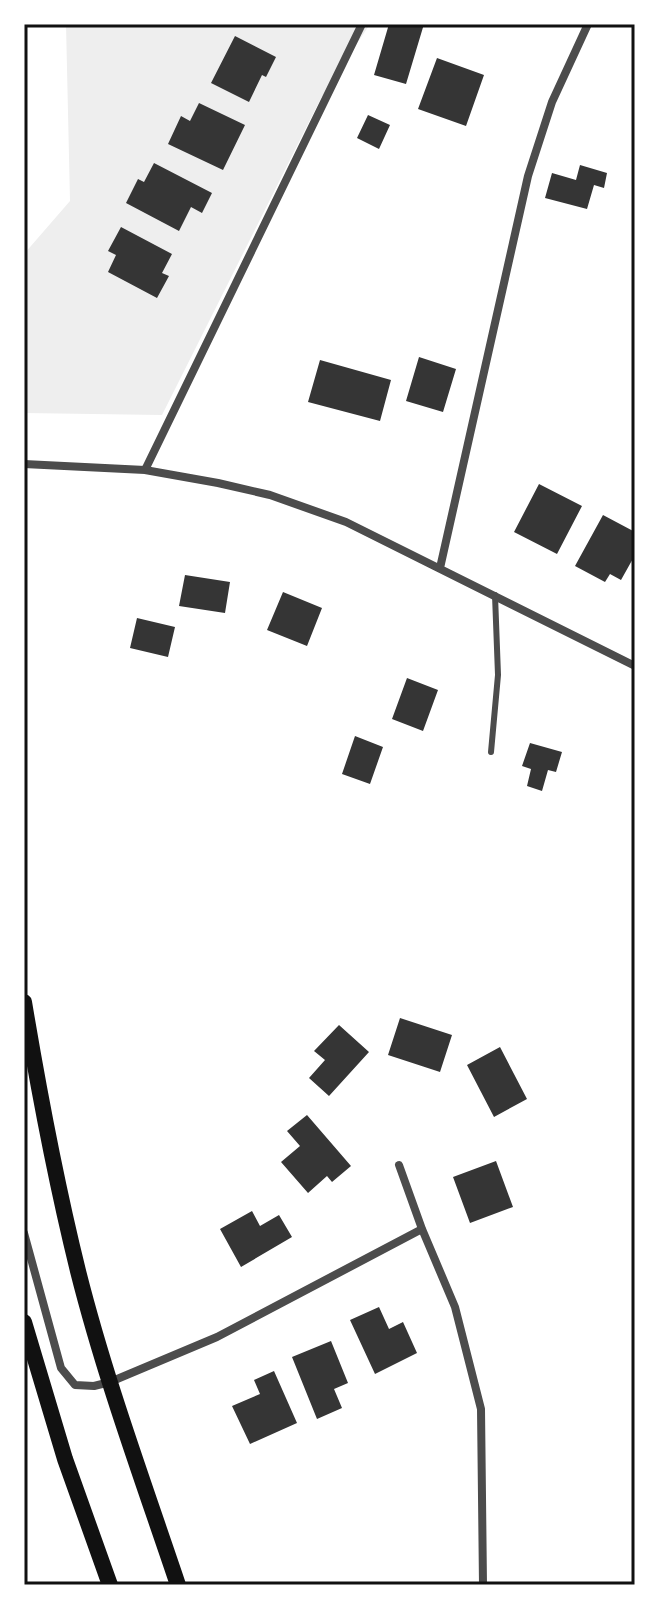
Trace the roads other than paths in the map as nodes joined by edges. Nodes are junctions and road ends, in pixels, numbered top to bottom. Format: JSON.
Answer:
{"nodes":[{"id":1,"x":362,"y":24,"type":"edge"},
{"id":2,"x":588,"y":24,"type":"edge"},
{"id":3,"x":24,"y":464,"type":"edge"},
{"id":4,"x":145,"y":470,"type":"junction"},
{"id":5,"x":440,"y":568,"type":"junction"},
{"id":6,"x":495,"y":595,"type":"junction"},
{"id":7,"x":635,"y":666,"type":"edge"},
{"id":8,"x":491,"y":752,"type":"dead end"},
{"id":9,"x":24,"y":1002,"type":"edge"},
{"id":10,"x":399,"y":1165,"type":"dead end"},
{"id":11,"x":422,"y":1229,"type":"junction"},
{"id":12,"x":24,"y":1233,"type":"edge"},
{"id":13,"x":24,"y":1322,"type":"edge"},
{"id":14,"x":110,"y":1382,"type":"junction"},
{"id":15,"x":110,"y":1585,"type":"edge"},
{"id":16,"x":178,"y":1585,"type":"edge"},
{"id":17,"x":483,"y":1585,"type":"edge"}],
"edges":[{"from":1,"to":4,"type":"street"},
{"from":2,"to":5,"type":"street"},
{"from":3,"to":4,"type":"street"},
{"from":4,"to":5,"type":"street"},
{"from":5,"to":6,"type":"street"},
{"from":6,"to":7,"type":"street"},
{"from":6,"to":8,"type":"lane"},
{"from":9,"to":14,"type":"main road"},
{"from":10,"to":11,"type":"street"},
{"from":11,"to":14,"type":"street"},
{"from":11,"to":17,"type":"street"},
{"from":12,"to":14,"type":"street"},
{"from":13,"to":15,"type":"main road"},
{"from":14,"to":16,"type":"main road"}]}
